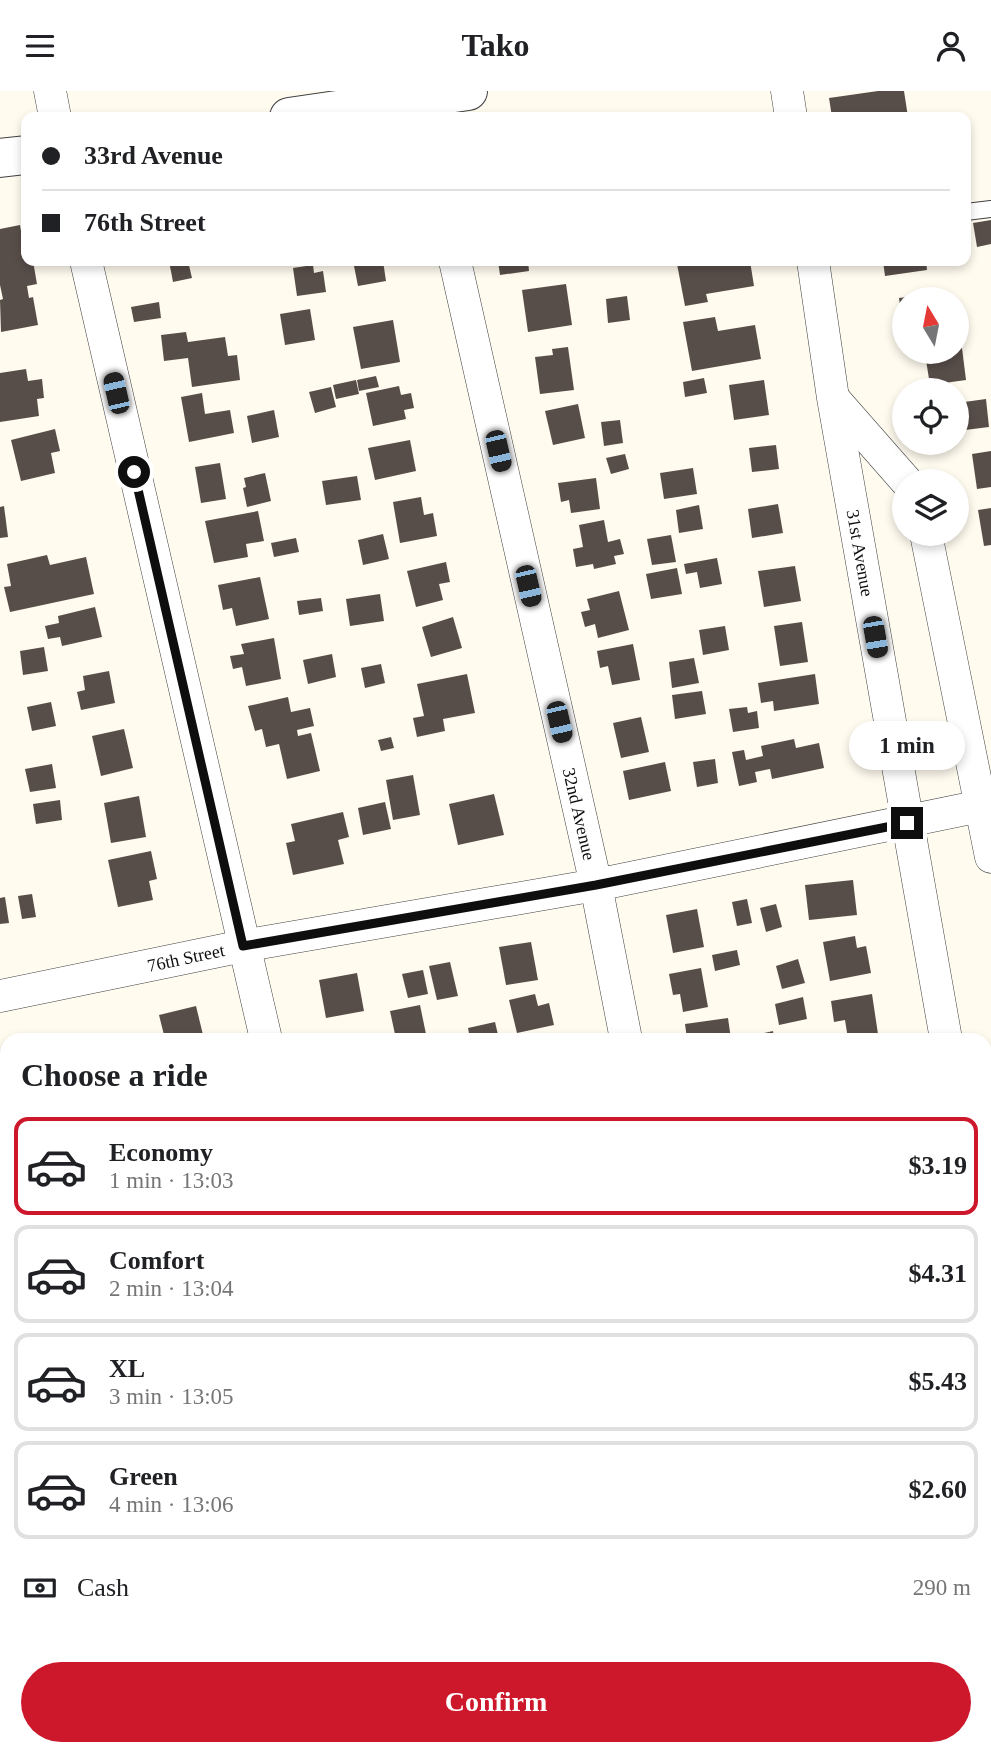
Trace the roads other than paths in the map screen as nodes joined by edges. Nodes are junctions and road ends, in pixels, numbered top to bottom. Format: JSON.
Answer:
{"nodes":[{"id":1,"x":50,"y":91,"type":"edge"},
{"id":2,"x":468,"y":91,"type":"edge"},
{"id":3,"x":787,"y":91,"type":"edge"},
{"id":4,"x":419,"y":102,"type":"edge"},
{"id":5,"x":54,"y":112,"type":"edge"},
{"id":6,"x":332,"y":112,"type":"edge"},
{"id":7,"x":790,"y":112,"type":"edge"},
{"id":8,"x":21,"y":156,"type":"edge"},
{"id":9,"x":0,"y":158,"type":"edge"},
{"id":10,"x":991,"y":209,"type":"edge"},
{"id":11,"x":971,"y":211,"type":"edge"},
{"id":12,"x":87,"y":266,"type":"edge"},
{"id":13,"x":456,"y":266,"type":"edge"},
{"id":14,"x":814,"y":266,"type":"edge"},
{"id":15,"x":833,"y":398,"type":"junction"},
{"id":16,"x":895,"y":469,"type":"edge"},
{"id":17,"x":929,"y":546,"type":"edge"},
{"id":18,"x":986,"y":805,"type":"edge"},
{"id":19,"x":907,"y":823,"type":"junction"},
{"id":20,"x":991,"y":857,"type":"edge"},
{"id":21,"x":596,"y":885,"type":"junction"},
{"id":22,"x":243,"y":946,"type":"junction"},
{"id":23,"x":0,"y":996,"type":"edge"},
{"id":24,"x":265,"y":1033,"type":"edge"},
{"id":25,"x":625,"y":1033,"type":"edge"},
{"id":26,"x":945,"y":1033,"type":"edge"}],
"edges":[{"from":1,"to":5,"type":"street"},
{"from":2,"to":4,"type":"street"},
{"from":3,"to":7,"type":"street"},
{"from":4,"to":6,"type":"street"},
{"from":8,"to":9,"type":"street"},
{"from":10,"to":11,"type":"lane"},
{"from":12,"to":22,"type":"street"},
{"from":13,"to":21,"type":"street","name":"32nd Avenue"},
{"from":14,"to":15,"type":"street","name":"31st Avenue"},
{"from":15,"to":16,"type":"street"},
{"from":15,"to":19,"type":"street","name":"31st Avenue"},
{"from":17,"to":18,"type":"street"},
{"from":18,"to":19,"type":"street","name":"76th Street"},
{"from":18,"to":20,"type":"street"},
{"from":19,"to":21,"type":"street","name":"76th Street"},
{"from":19,"to":26,"type":"street","name":"31st Avenue"},
{"from":21,"to":22,"type":"street","name":"76th Street"},
{"from":21,"to":25,"type":"street","name":"32nd Avenue"},
{"from":22,"to":23,"type":"street","name":"76th Street"},
{"from":22,"to":24,"type":"street"}]}
